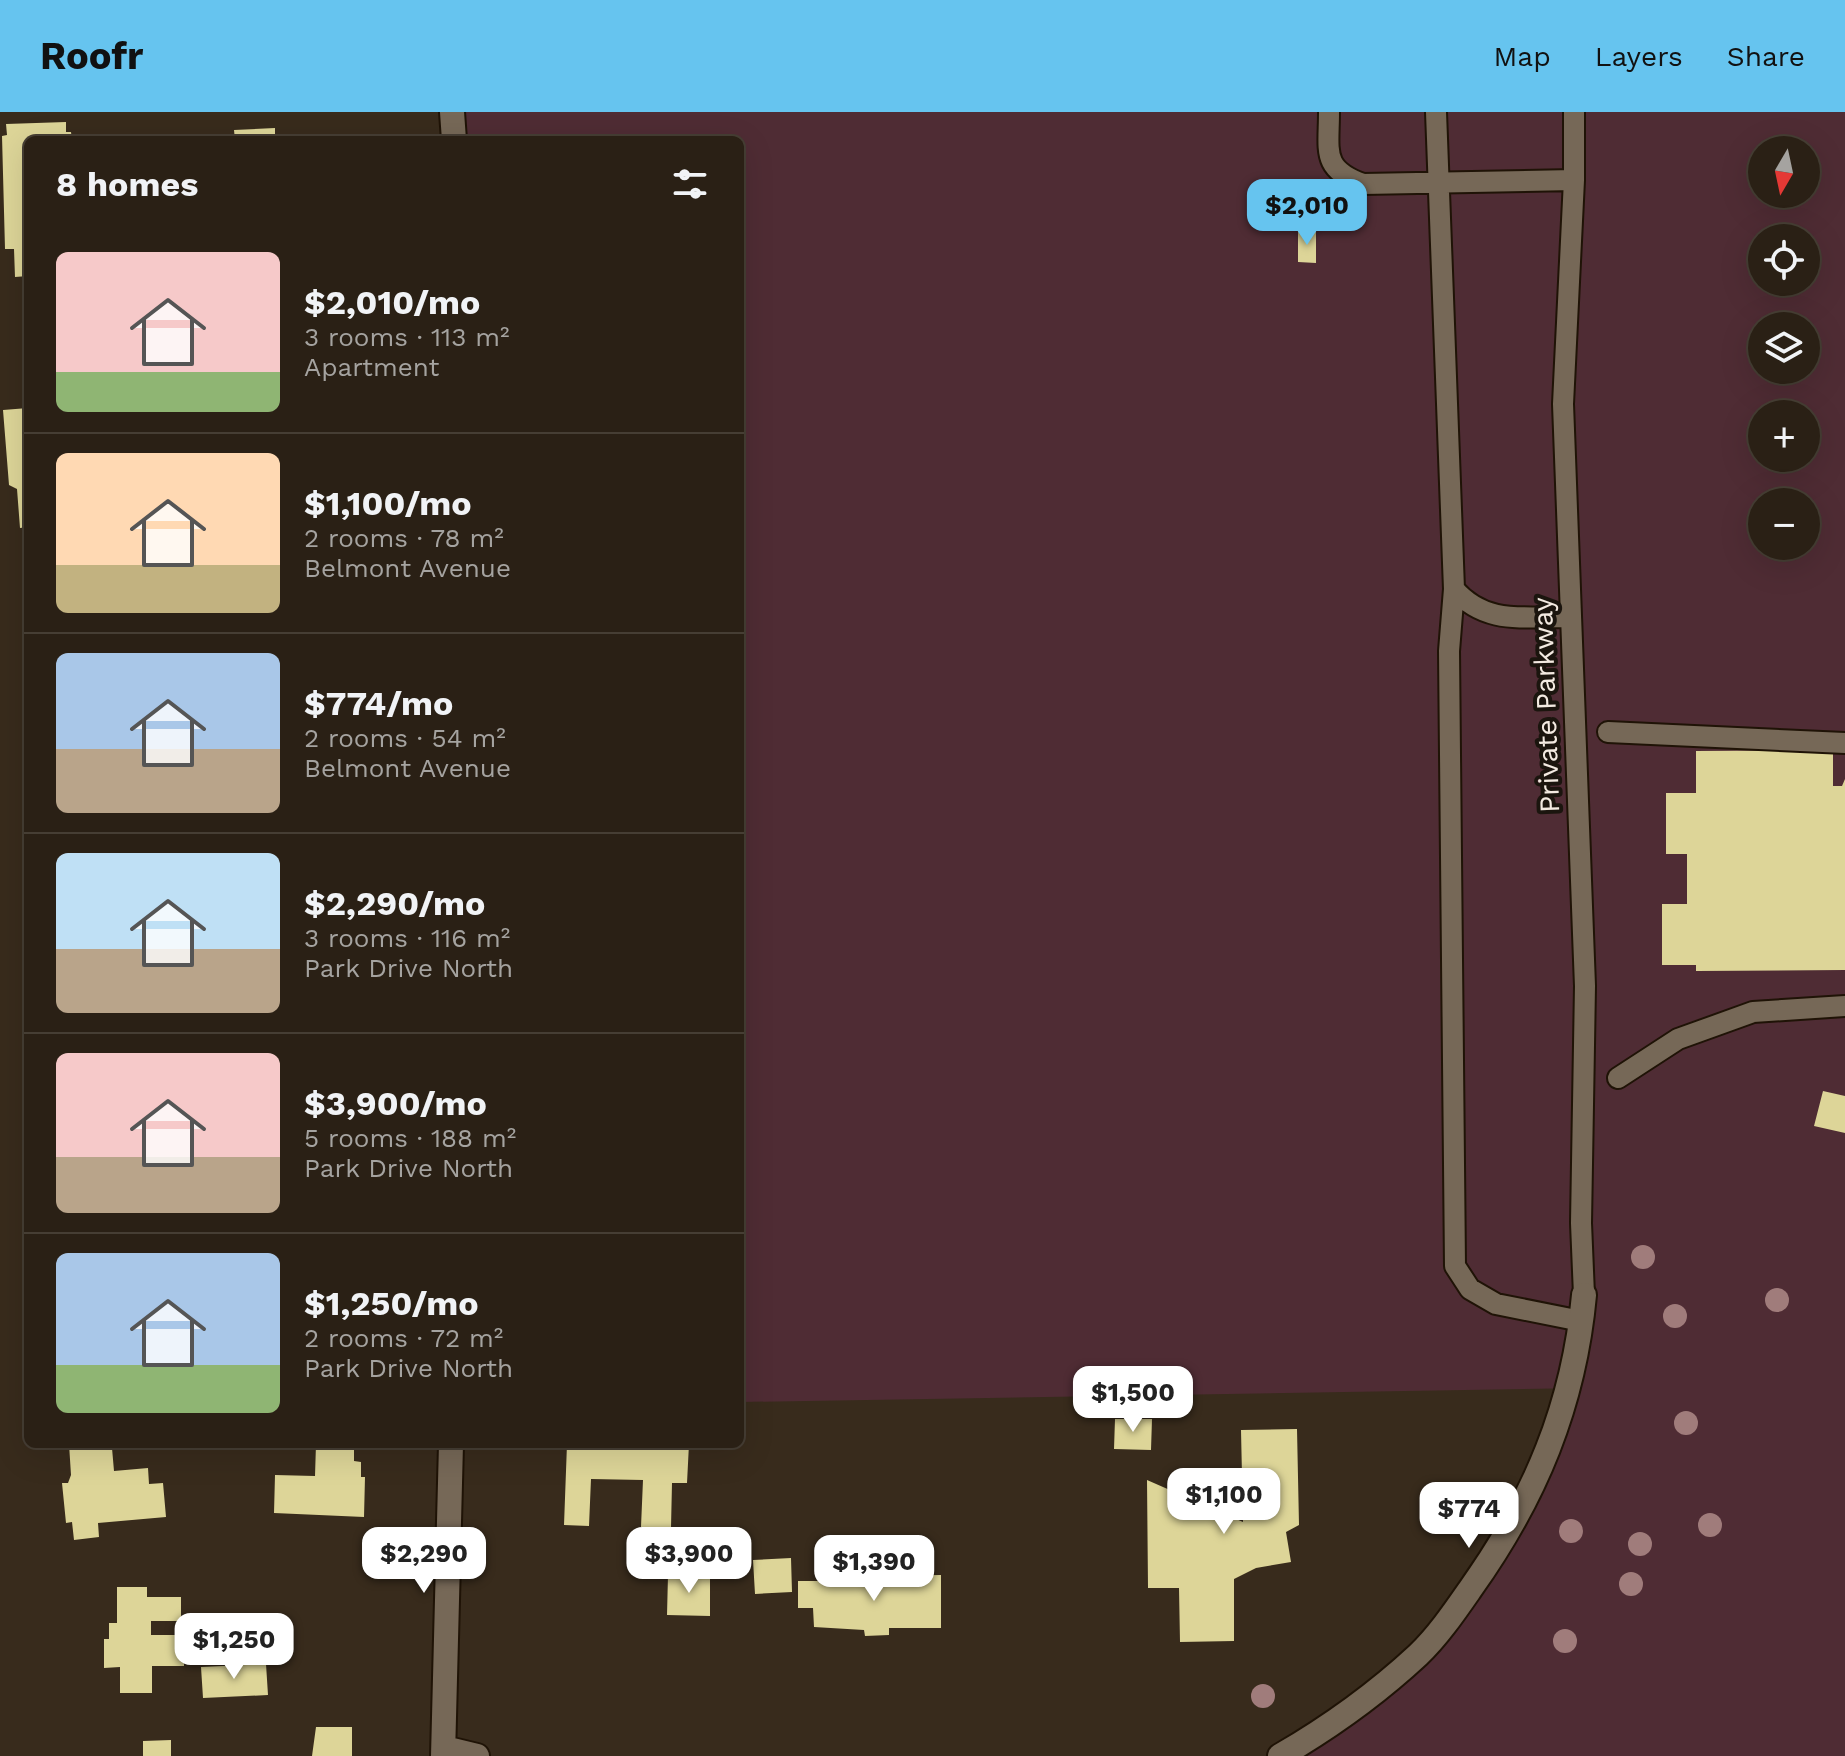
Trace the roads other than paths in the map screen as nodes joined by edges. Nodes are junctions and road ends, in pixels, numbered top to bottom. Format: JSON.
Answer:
{"nodes":[{"id":1,"x":452,"y":112,"type":"edge"},
{"id":2,"x":1329,"y":112,"type":"edge"},
{"id":3,"x":1436,"y":112,"type":"edge"},
{"id":4,"x":1574,"y":112,"type":"edge"},
{"id":5,"x":454,"y":136,"type":"edge"},
{"id":6,"x":1574,"y":180,"type":"junction"},
{"id":7,"x":1440,"y":184,"type":"junction"},
{"id":8,"x":1454,"y":589,"type":"junction"},
{"id":9,"x":1571,"y":617,"type":"junction"},
{"id":10,"x":1608,"y":732,"type":"dead end"},
{"id":11,"x":1845,"y":743,"type":"edge"},
{"id":12,"x":1845,"y":1006,"type":"edge"},
{"id":13,"x":1618,"y":1078,"type":"dead end"},
{"id":14,"x":1584,"y":1295,"type":"joint"},
{"id":15,"x":1581,"y":1321,"type":"junction"},
{"id":16,"x":451,"y":1448,"type":"edge"},
{"id":17,"x":444,"y":1752,"type":"edge"},
{"id":18,"x":477,"y":1756,"type":"edge"},
{"id":19,"x":1280,"y":1756,"type":"edge"}],
"edges":[{"from":1,"to":5,"type":"street"},
{"from":2,"to":7,"type":"lane"},
{"from":3,"to":7,"type":"lane"},
{"from":4,"to":6,"type":"lane","name":"Private Parkway"},
{"from":6,"to":7,"type":"lane"},
{"from":6,"to":9,"type":"lane","name":"Private Parkway"},
{"from":7,"to":8,"type":"lane"},
{"from":8,"to":9,"type":"lane"},
{"from":8,"to":15,"type":"lane"},
{"from":9,"to":14,"type":"lane","name":"Private Parkway"},
{"from":10,"to":11,"type":"lane"},
{"from":12,"to":13,"type":"lane"},
{"from":14,"to":15,"type":"street"},
{"from":15,"to":19,"type":"street"},
{"from":16,"to":17,"type":"street"},
{"from":17,"to":18,"type":"street"}]}
